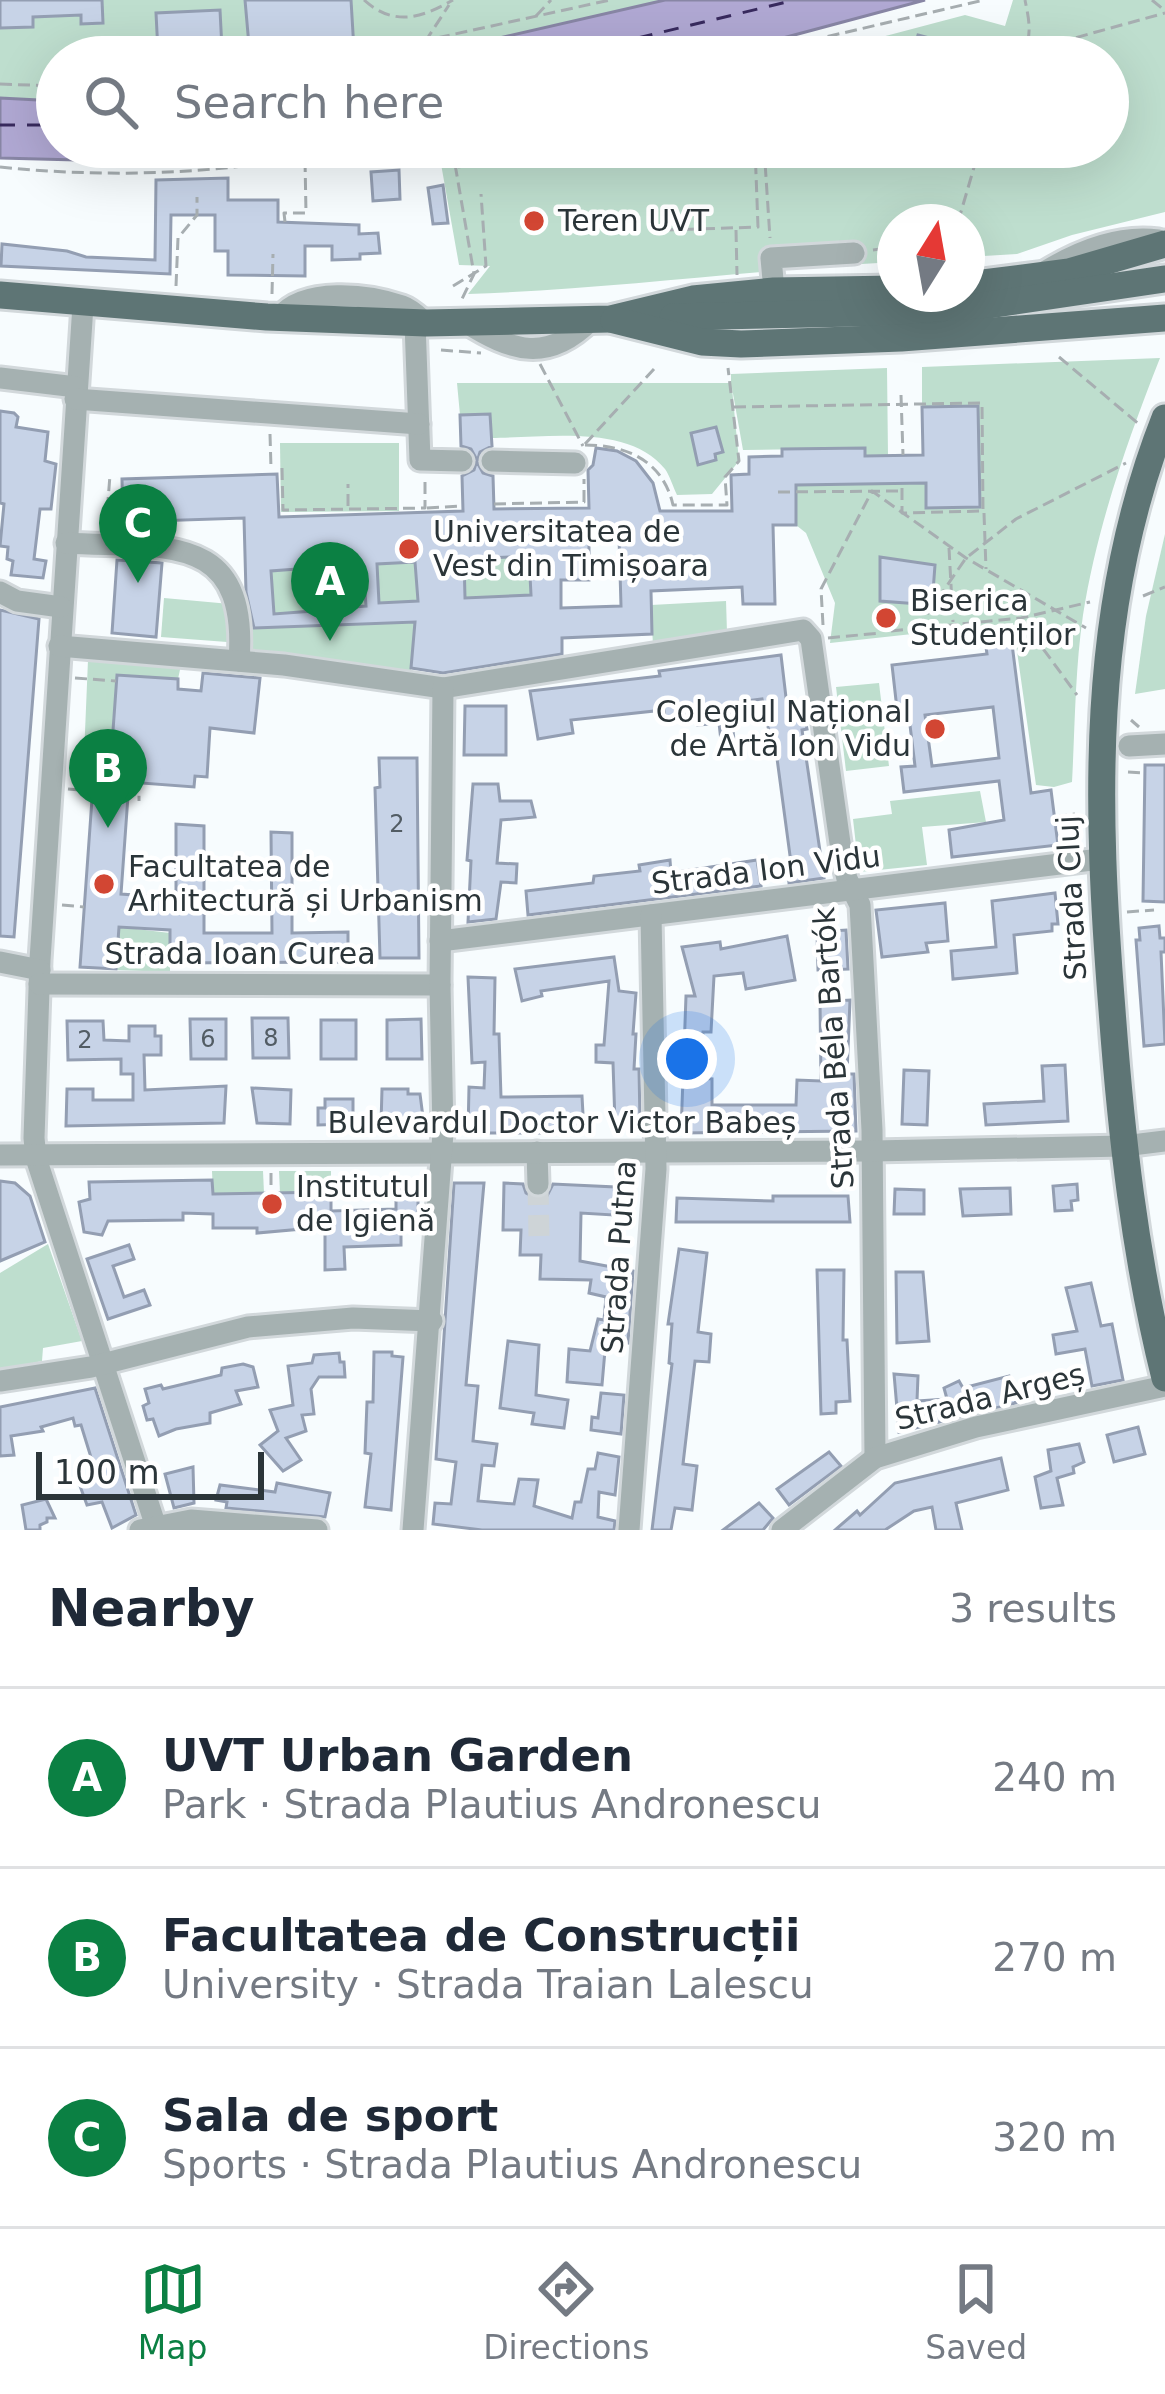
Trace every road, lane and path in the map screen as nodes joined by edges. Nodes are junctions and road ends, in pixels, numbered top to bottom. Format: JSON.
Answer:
{"nodes":[{"id":1,"x":364,"y":0,"type":"edge"},
{"id":2,"x":452,"y":0,"type":"edge"},
{"id":3,"x":550,"y":0,"type":"edge"},
{"id":4,"x":610,"y":0,"type":"edge"},
{"id":5,"x":985,"y":0,"type":"edge"},
{"id":6,"x":1025,"y":0,"type":"edge"},
{"id":7,"x":1152,"y":0,"type":"edge"},
{"id":8,"x":1165,"y":12,"type":"edge"},
{"id":9,"x":536,"y":16,"type":"junction"},
{"id":10,"x":429,"y":36,"type":"edge"},
{"id":11,"x":453,"y":36,"type":"edge"},
{"id":12,"x":830,"y":36,"type":"edge"},
{"id":13,"x":1028,"y":36,"type":"edge"},
{"id":14,"x":1080,"y":36,"type":"edge"},
{"id":15,"x":0,"y":84,"type":"edge"},
{"id":16,"x":36,"y":85,"type":"edge"},
{"id":17,"x":0,"y":167,"type":"edge"},
{"id":18,"x":36,"y":168,"type":"edge"},
{"id":19,"x":49,"y":168,"type":"edge"},
{"id":20,"x":222,"y":168,"type":"edge"},
{"id":21,"x":305,"y":168,"type":"edge"},
{"id":22,"x":456,"y":168,"type":"edge"},
{"id":23,"x":756,"y":168,"type":"edge"},
{"id":24,"x":765,"y":168,"type":"edge"},
{"id":25,"x":974,"y":168,"type":"edge"},
{"id":26,"x":197,"y":171,"type":"junction"},
{"id":27,"x":197,"y":179,"type":"dead end"},
{"id":28,"x":481,"y":194,"type":"dead end"},
{"id":29,"x":196,"y":197,"type":"dead end"},
{"id":30,"x":963,"y":204,"type":"edge"},
{"id":31,"x":285,"y":222,"type":"dead end"},
{"id":32,"x":736,"y":228,"type":"junction"},
{"id":33,"x":667,"y":230,"type":"dead end"},
{"id":34,"x":1165,"y":242,"type":"edge"},
{"id":35,"x":877,"y":250,"type":"edge"},
{"id":36,"x":854,"y":253,"type":"joint"},
{"id":37,"x":273,"y":254,"type":"dead end"},
{"id":38,"x":771,"y":258,"type":"junction"},
{"id":39,"x":474,"y":274,"type":"junction"},
{"id":40,"x":737,"y":277,"type":"dead end"},
{"id":41,"x":1164,"y":280,"type":"edge"},
{"id":42,"x":985,"y":283,"type":"edge"},
{"id":43,"x":453,"y":286,"type":"dead end"},
{"id":44,"x":877,"y":289,"type":"edge"},
{"id":45,"x":774,"y":291,"type":"junction"},
{"id":46,"x":176,"y":293,"type":"dead end"},
{"id":47,"x":0,"y":295,"type":"edge"},
{"id":48,"x":83,"y":305,"type":"junction"},
{"id":49,"x":276,"y":307,"type":"junction"},
{"id":50,"x":463,"y":311,"type":"junction"},
{"id":51,"x":1165,"y":318,"type":"edge"},
{"id":52,"x":600,"y":320,"type":"junction"},
{"id":53,"x":420,"y":323,"type":"junction"},
{"id":54,"x":1058,"y":357,"type":"dead end"},
{"id":55,"x":728,"y":368,"type":"dead end"},
{"id":56,"x":654,"y":369,"type":"dead end"},
{"id":57,"x":547,"y":374,"type":"dead end"},
{"id":58,"x":0,"y":378,"type":"edge"},
{"id":59,"x":75,"y":393,"type":"junction"},
{"id":60,"x":902,"y":395,"type":"dead end"},
{"id":61,"x":902,"y":404,"type":"junction"},
{"id":62,"x":734,"y":407,"type":"junction"},
{"id":63,"x":1152,"y":422,"type":"edge"},
{"id":64,"x":419,"y":424,"type":"junction"},
{"id":65,"x":270,"y":431,"type":"dead end"},
{"id":66,"x":903,"y":455,"type":"dead end"},
{"id":67,"x":581,"y":458,"type":"junction"},
{"id":68,"x":462,"y":461,"type":"dead end"},
{"id":69,"x":492,"y":461,"type":"dead end"},
{"id":70,"x":1126,"y":463,"type":"dead end"},
{"id":71,"x":271,"y":468,"type":"dead end"},
{"id":72,"x":282,"y":468,"type":"dead end"},
{"id":73,"x":424,"y":470,"type":"dead end"},
{"id":74,"x":110,"y":475,"type":"dead end"},
{"id":75,"x":902,"y":483,"type":"dead end"},
{"id":76,"x":348,"y":484,"type":"dead end"},
{"id":77,"x":902,"y":490,"type":"junction"},
{"id":78,"x":872,"y":491,"type":"junction"},
{"id":79,"x":778,"y":492,"type":"dead end"},
{"id":80,"x":494,"y":504,"type":"dead end"},
{"id":81,"x":463,"y":506,"type":"dead end"},
{"id":82,"x":348,"y":508,"type":"junction"},
{"id":83,"x":425,"y":508,"type":"junction"},
{"id":84,"x":983,"y":511,"type":"junction"},
{"id":85,"x":902,"y":513,"type":"junction"},
{"id":86,"x":66,"y":543,"type":"junction"},
{"id":87,"x":985,"y":544,"type":"junction"},
{"id":88,"x":104,"y":545,"type":"junction"},
{"id":89,"x":949,"y":546,"type":"junction"},
{"id":90,"x":966,"y":558,"type":"junction"},
{"id":91,"x":986,"y":570,"type":"junction"},
{"id":92,"x":951,"y":580,"type":"junction"},
{"id":93,"x":1165,"y":587,"type":"edge"},
{"id":94,"x":0,"y":592,"type":"edge"},
{"id":95,"x":1143,"y":596,"type":"dead end"},
{"id":96,"x":1090,"y":602,"type":"dead end"},
{"id":97,"x":61,"y":607,"type":"junction"},
{"id":98,"x":1055,"y":612,"type":"junction"},
{"id":99,"x":1021,"y":618,"type":"junction"},
{"id":100,"x":953,"y":625,"type":"junction"},
{"id":101,"x":1086,"y":628,"type":"dead end"},
{"id":102,"x":917,"y":629,"type":"junction"},
{"id":103,"x":891,"y":631,"type":"dead end"},
{"id":104,"x":880,"y":633,"type":"dead end"},
{"id":105,"x":58,"y":646,"type":"junction"},
{"id":106,"x":238,"y":662,"type":"junction"},
{"id":107,"x":73,"y":678,"type":"dead end"},
{"id":108,"x":116,"y":681,"type":"dead end"},
{"id":109,"x":442,"y":688,"type":"junction"},
{"id":110,"x":1077,"y":695,"type":"dead end"},
{"id":111,"x":1165,"y":744,"type":"edge"},
{"id":112,"x":1129,"y":746,"type":"dead end"},
{"id":113,"x":1128,"y":772,"type":"dead end"},
{"id":114,"x":1145,"y":772,"type":"dead end"},
{"id":115,"x":67,"y":789,"type":"dead end"},
{"id":116,"x":139,"y":801,"type":"dead end"},
{"id":117,"x":1075,"y":814,"type":"dead end"},
{"id":118,"x":1055,"y":817,"type":"dead end"},
{"id":119,"x":1100,"y":859,"type":"junction"},
{"id":120,"x":853,"y":889,"type":"junction"},
{"id":121,"x":60,"y":904,"type":"dead end"},
{"id":122,"x":84,"y":907,"type":"dead end"},
{"id":123,"x":1154,"y":910,"type":"dead end"},
{"id":124,"x":1127,"y":912,"type":"dead end"},
{"id":125,"x":651,"y":915,"type":"junction"},
{"id":126,"x":440,"y":941,"type":"junction"},
{"id":127,"x":0,"y":962,"type":"edge"},
{"id":128,"x":39,"y":977,"type":"junction"},
{"id":129,"x":440,"y":985,"type":"junction"},
{"id":130,"x":1165,"y":1141,"type":"edge"},
{"id":131,"x":1124,"y":1146,"type":"junction"},
{"id":132,"x":656,"y":1151,"type":"junction"},
{"id":133,"x":873,"y":1151,"type":"junction"},
{"id":134,"x":536,"y":1152,"type":"junction"},
{"id":135,"x":442,"y":1154,"type":"junction"},
{"id":136,"x":0,"y":1155,"type":"edge"},
{"id":137,"x":36,"y":1158,"type":"junction"},
{"id":138,"x":271,"y":1171,"type":"dead end"},
{"id":139,"x":538,"y":1184,"type":"tunnel mouth"},
{"id":140,"x":271,"y":1193,"type":"dead end"},
{"id":141,"x":432,"y":1321,"type":"junction"},
{"id":142,"x":1160,"y":1340,"type":"edge"},
{"id":143,"x":104,"y":1363,"type":"junction"},
{"id":144,"x":0,"y":1381,"type":"edge"},
{"id":145,"x":1165,"y":1382,"type":"edge"},
{"id":146,"x":875,"y":1458,"type":"junction"},
{"id":147,"x":151,"y":1528,"type":"edge"},
{"id":148,"x":317,"y":1530,"type":"edge"},
{"id":149,"x":413,"y":1530,"type":"edge"},
{"id":150,"x":629,"y":1530,"type":"edge"},
{"id":151,"x":782,"y":1530,"type":"edge"}],
"edges":[{"from":1,"to":2,"type":"path"},
{"from":2,"to":10,"type":"path"},
{"from":3,"to":9,"type":"path"},
{"from":4,"to":9,"type":"path"},
{"from":5,"to":12,"type":"path"},
{"from":6,"to":13,"type":"path"},
{"from":7,"to":8,"type":"path"},
{"from":8,"to":14,"type":"path"},
{"from":9,"to":11,"type":"path"},
{"from":15,"to":16,"type":"path"},
{"from":17,"to":18,"type":"path"},
{"from":19,"to":26,"type":"path"},
{"from":20,"to":26,"type":"path"},
{"from":21,"to":31,"type":"path"},
{"from":22,"to":39,"type":"path"},
{"from":23,"to":32,"type":"path"},
{"from":24,"to":38,"type":"path"},
{"from":25,"to":30,"type":"path"},
{"from":26,"to":27,"type":"path"},
{"from":28,"to":39,"type":"path"},
{"from":29,"to":46,"type":"path"},
{"from":32,"to":33,"type":"path"},
{"from":32,"to":40,"type":"path"},
{"from":34,"to":42,"type":"main road"},
{"from":35,"to":36,"type":"path"},
{"from":36,"to":38,"type":"street"},
{"from":37,"to":49,"type":"path"},
{"from":38,"to":45,"type":"street"},
{"from":39,"to":43,"type":"path"},
{"from":39,"to":50,"type":"path"},
{"from":41,"to":52,"type":"main road"},
{"from":44,"to":45,"type":"main road"},
{"from":45,"to":52,"type":"main road"},
{"from":47,"to":48,"type":"main road"},
{"from":48,"to":49,"type":"main road"},
{"from":48,"to":59,"type":"street"},
{"from":49,"to":53,"type":"main road"},
{"from":50,"to":52,"type":"main road"},
{"from":50,"to":53,"type":"main road"},
{"from":51,"to":52,"type":"main road"},
{"from":53,"to":64,"type":"street"},
{"from":54,"to":63,"type":"path"},
{"from":55,"to":62,"type":"path"},
{"from":56,"to":67,"type":"path"},
{"from":57,"to":67,"type":"path"},
{"from":58,"to":59,"type":"street"},
{"from":59,"to":64,"type":"street"},
{"from":59,"to":86,"type":"street"},
{"from":60,"to":61,"type":"path"},
{"from":61,"to":62,"type":"path"},
{"from":61,"to":66,"type":"path"},
{"from":61,"to":84,"type":"path"},
{"from":62,"to":67,"type":"path"},
{"from":63,"to":119,"type":"main road","name":"Strada Cluj"},
{"from":64,"to":68,"type":"street"},
{"from":65,"to":71,"type":"path"},
{"from":67,"to":69,"type":"street"},
{"from":67,"to":80,"type":"path"},
{"from":70,"to":87,"type":"path"},
{"from":72,"to":82,"type":"path"},
{"from":73,"to":83,"type":"path"},
{"from":74,"to":88,"type":"path"},
{"from":75,"to":77,"type":"path"},
{"from":76,"to":82,"type":"path"},
{"from":77,"to":78,"type":"path"},
{"from":77,"to":85,"type":"path"},
{"from":78,"to":79,"type":"path"},
{"from":78,"to":85,"type":"path"},
{"from":78,"to":104,"type":"path"},
{"from":81,"to":83,"type":"path"},
{"from":82,"to":83,"type":"path"},
{"from":84,"to":85,"type":"path"},
{"from":84,"to":87,"type":"path"},
{"from":85,"to":89,"type":"path"},
{"from":86,"to":88,"type":"street"},
{"from":86,"to":97,"type":"street"},
{"from":87,"to":90,"type":"path"},
{"from":87,"to":91,"type":"path"},
{"from":88,"to":106,"type":"street"},
{"from":89,"to":90,"type":"path"},
{"from":89,"to":92,"type":"path"},
{"from":90,"to":91,"type":"path"},
{"from":90,"to":92,"type":"path"},
{"from":91,"to":98,"type":"path"},
{"from":92,"to":100,"type":"path"},
{"from":92,"to":102,"type":"path"},
{"from":93,"to":95,"type":"path"},
{"from":94,"to":97,"type":"street"},
{"from":96,"to":98,"type":"path"},
{"from":97,"to":105,"type":"street"},
{"from":98,"to":99,"type":"path"},
{"from":98,"to":101,"type":"path"},
{"from":99,"to":100,"type":"path"},
{"from":99,"to":110,"type":"path"},
{"from":100,"to":102,"type":"path"},
{"from":102,"to":103,"type":"path"},
{"from":105,"to":106,"type":"street"},
{"from":105,"to":128,"type":"street"},
{"from":106,"to":109,"type":"street"},
{"from":107,"to":108,"type":"path"},
{"from":109,"to":120,"type":"street","name":"Strada Béla Bartók"},
{"from":109,"to":126,"type":"street"},
{"from":111,"to":112,"type":"street"},
{"from":113,"to":114,"type":"path"},
{"from":115,"to":116,"type":"path"},
{"from":117,"to":118,"type":"path"},
{"from":119,"to":120,"type":"street","name":"Strada Ion Vidu"},
{"from":119,"to":131,"type":"main road","name":"Strada Cluj"},
{"from":120,"to":125,"type":"street","name":"Strada Ion Vidu"},
{"from":120,"to":133,"type":"street","name":"Strada Béla Bartók"},
{"from":121,"to":122,"type":"path"},
{"from":123,"to":124,"type":"path"},
{"from":125,"to":126,"type":"street","name":"Strada Ion Vidu"},
{"from":125,"to":132,"type":"street","name":"Strada Putna"},
{"from":126,"to":129,"type":"street"},
{"from":127,"to":128,"type":"street","name":"Strada Ioan Curea"},
{"from":128,"to":129,"type":"street","name":"Strada Ioan Curea"},
{"from":128,"to":137,"type":"street"},
{"from":129,"to":135,"type":"street"},
{"from":130,"to":131,"type":"street","name":"Bulevardul Doctor Victor Babeș"},
{"from":131,"to":133,"type":"street","name":"Bulevardul Doctor Victor Babeș"},
{"from":131,"to":142,"type":"main road","name":"Strada Cluj"},
{"from":132,"to":133,"type":"street","name":"Bulevardul Doctor Victor Babeș"},
{"from":132,"to":134,"type":"street","name":"Bulevardul Doctor Victor Babeș"},
{"from":132,"to":150,"type":"street","name":"Strada Putna"},
{"from":133,"to":146,"type":"street","name":"Strada Béla Bartók"},
{"from":134,"to":135,"type":"street","name":"Bulevardul Doctor Victor Babeș"},
{"from":134,"to":139,"type":"street"},
{"from":135,"to":137,"type":"street","name":"Bulevardul Doctor Victor Babeș"},
{"from":135,"to":141,"type":"street"},
{"from":136,"to":137,"type":"street","name":"Bulevardul Doctor Victor Babeș"},
{"from":137,"to":143,"type":"street"},
{"from":138,"to":140,"type":"path"},
{"from":141,"to":143,"type":"street"},
{"from":141,"to":149,"type":"street"},
{"from":142,"to":145,"type":"main road","name":"Strada Cluj"},
{"from":143,"to":144,"type":"street"},
{"from":143,"to":147,"type":"street"},
{"from":145,"to":146,"type":"street","name":"Strada Argeș"},
{"from":146,"to":151,"type":"street","name":"Strada Argeș"},
{"from":147,"to":148,"type":"street"}]}
